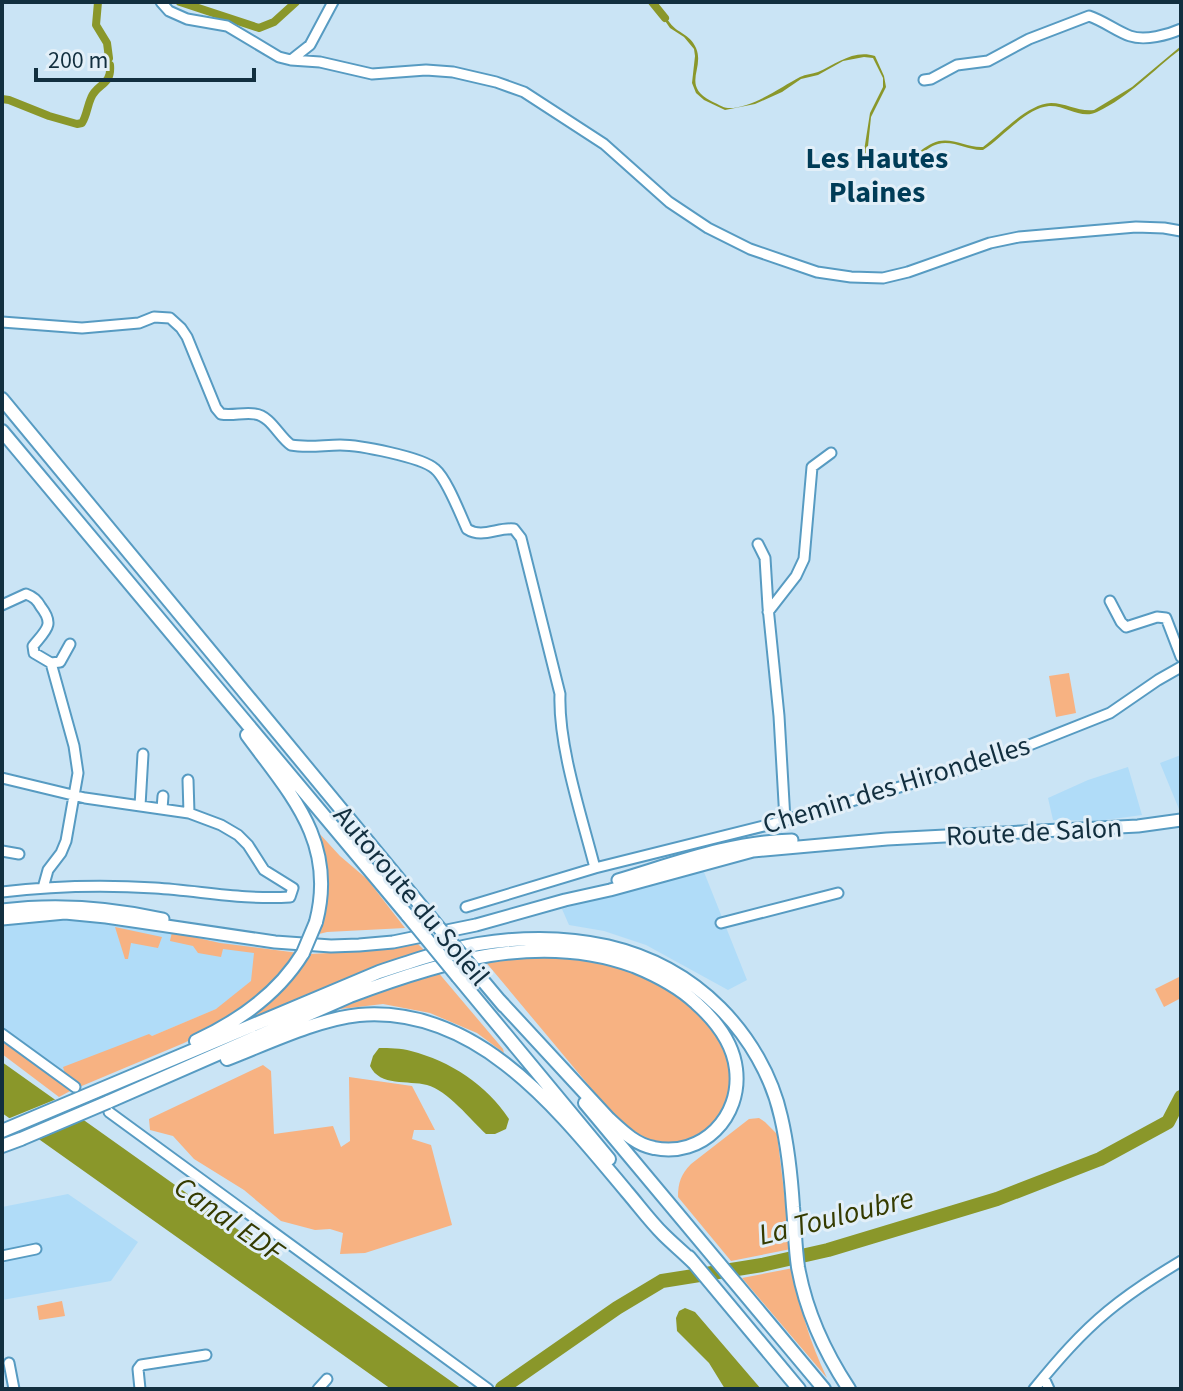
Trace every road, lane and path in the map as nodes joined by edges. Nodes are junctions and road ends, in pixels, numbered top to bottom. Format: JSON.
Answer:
{"nodes":[{"id":1,"x":161,"y":2,"type":"edge"},
{"id":2,"x":333,"y":2,"type":"edge"},
{"id":3,"x":1181,"y":29,"type":"edge"},
{"id":4,"x":291,"y":60,"type":"junction"},
{"id":5,"x":924,"y":80,"type":"dead end"},
{"id":6,"x":1181,"y":231,"type":"edge"},
{"id":7,"x":2,"y":322,"type":"edge"},
{"id":8,"x":2,"y":399,"type":"edge"},
{"id":9,"x":2,"y":431,"type":"edge"},
{"id":10,"x":831,"y":453,"type":"dead end"},
{"id":11,"x":758,"y":544,"type":"dead end"},
{"id":12,"x":1110,"y":601,"type":"dead end"},
{"id":13,"x":2,"y":605,"type":"edge"},
{"id":14,"x":768,"y":612,"type":"junction"},
{"id":15,"x":173,"y":635,"type":"junction"},
{"id":16,"x":70,"y":644,"type":"dead end"},
{"id":17,"x":1181,"y":657,"type":"edge"},
{"id":18,"x":51,"y":663,"type":"junction"},
{"id":19,"x":1181,"y":668,"type":"edge"},
{"id":20,"x":143,"y":754,"type":"dead end"},
{"id":21,"x":2,"y":778,"type":"edge"},
{"id":22,"x":188,"y":780,"type":"dead end"},
{"id":23,"x":75,"y":794,"type":"junction"},
{"id":24,"x":163,"y":796,"type":"dead end"},
{"id":25,"x":140,"y":806,"type":"junction"},
{"id":26,"x":162,"y":809,"type":"junction"},
{"id":27,"x":189,"y":813,"type":"junction"},
{"id":28,"x":785,"y":820,"type":"junction"},
{"id":29,"x":1181,"y":820,"type":"edge"},
{"id":30,"x":841,"y":842,"type":"junction"},
{"id":31,"x":692,"y":844,"type":"junction"},
{"id":32,"x":2,"y":851,"type":"edge"},
{"id":33,"x":19,"y":854,"type":"dead end"},
{"id":34,"x":695,"y":857,"type":"junction"},
{"id":35,"x":595,"y":868,"type":"junction"},
{"id":36,"x":43,"y":888,"type":"junction"},
{"id":37,"x":2,"y":892,"type":"edge"},
{"id":38,"x":838,"y":893,"type":"dead end"},
{"id":39,"x":565,"y":900,"type":"junction"},
{"id":40,"x":466,"y":907,"type":"dead end"},
{"id":41,"x":2,"y":910,"type":"edge"},
{"id":42,"x":2,"y":919,"type":"edge"},
{"id":43,"x":721,"y":923,"type":"dead end"},
{"id":44,"x":217,"y":934,"type":"junction"},
{"id":45,"x":499,"y":1000,"type":"junction"},
{"id":46,"x":2,"y":1034,"type":"edge"},
{"id":47,"x":162,"y":1060,"type":"junction"},
{"id":48,"x":148,"y":1084,"type":"junction"},
{"id":49,"x":74,"y":1097,"type":"junction"},
{"id":50,"x":109,"y":1107,"type":"junction"},
{"id":51,"x":4,"y":1129,"type":"edge"},
{"id":52,"x":2,"y":1146,"type":"edge"},
{"id":53,"x":36,"y":1249,"type":"dead end"},
{"id":54,"x":2,"y":1256,"type":"edge"},
{"id":55,"x":1181,"y":1261,"type":"edge"},
{"id":56,"x":694,"y":1263,"type":"junction"},
{"id":57,"x":206,"y":1355,"type":"dead end"},
{"id":58,"x":9,"y":1363,"type":"dead end"},
{"id":59,"x":1044,"y":1378,"type":"junction"},
{"id":60,"x":327,"y":1379,"type":"dead end"},
{"id":61,"x":14,"y":1389,"type":"edge"},
{"id":62,"x":140,"y":1389,"type":"edge"},
{"id":63,"x":318,"y":1389,"type":"edge"},
{"id":64,"x":488,"y":1389,"type":"edge"},
{"id":65,"x":799,"y":1389,"type":"edge"},
{"id":66,"x":824,"y":1389,"type":"edge"},
{"id":67,"x":849,"y":1389,"type":"edge"},
{"id":68,"x":1034,"y":1389,"type":"edge"},
{"id":69,"x":1049,"y":1389,"type":"edge"}],
"edges":[{"from":1,"to":4,"type":"street"},
{"from":2,"to":4,"type":"street"},
{"from":3,"to":5,"type":"street"},
{"from":4,"to":6,"type":"street"},
{"from":7,"to":35,"type":"street"},
{"from":8,"to":45,"type":"highway","name":"Autoroute du Soleil","bridge":true},
{"from":9,"to":15,"type":"highway","name":"Autoroute du Soleil"},
{"from":10,"to":14,"type":"street"},
{"from":11,"to":14,"type":"street"},
{"from":12,"to":17,"type":"street"},
{"from":13,"to":18,"type":"street"},
{"from":14,"to":28,"type":"street"},
{"from":15,"to":47,"type":"highway","bridge":true},
{"from":15,"to":56,"type":"highway","name":"Autoroute du Soleil","bridge":true},
{"from":16,"to":18,"type":"street"},
{"from":18,"to":23,"type":"street"},
{"from":19,"to":28,"type":"street","name":"Chemin des Hirondelles"},
{"from":20,"to":25,"type":"street"},
{"from":21,"to":23,"type":"street"},
{"from":22,"to":27,"type":"street"},
{"from":23,"to":25,"type":"street"},
{"from":23,"to":36,"type":"street"},
{"from":24,"to":26,"type":"street"},
{"from":25,"to":26,"type":"street"},
{"from":26,"to":27,"type":"street"},
{"from":27,"to":36,"type":"street"},
{"from":28,"to":31,"type":"street","name":"Chemin des Hirondelles"},
{"from":29,"to":30,"type":"main road","name":"Route de Salon"},
{"from":30,"to":34,"type":"main road"},
{"from":30,"to":39,"type":"main road"},
{"from":31,"to":34,"type":"street"},
{"from":31,"to":35,"type":"street","name":"Chemin des Hirondelles"},
{"from":32,"to":33,"type":"street"},
{"from":34,"to":39,"type":"main road"},
{"from":35,"to":40,"type":"street","name":"Chemin des Hirondelles"},
{"from":36,"to":37,"type":"street"},
{"from":38,"to":43,"type":"street"},
{"from":39,"to":44,"type":"main road"},
{"from":41,"to":44,"type":"main road"},
{"from":42,"to":44,"type":"main road"},
{"from":45,"to":48,"type":"highway"},
{"from":45,"to":66,"type":"highway","name":"Autoroute du Soleil"},
{"from":46,"to":49,"type":"street"},
{"from":47,"to":49,"type":"highway"},
{"from":47,"to":67,"type":"highway"},
{"from":48,"to":50,"type":"highway"},
{"from":48,"to":56,"type":"highway"},
{"from":49,"to":51,"type":"highway"},
{"from":50,"to":52,"type":"highway","bridge":true},
{"from":50,"to":64,"type":"street"},
{"from":53,"to":54,"type":"street"},
{"from":55,"to":59,"type":"street"},
{"from":56,"to":65,"type":"highway","name":"Autoroute du Soleil"},
{"from":57,"to":62,"type":"street"},
{"from":58,"to":61,"type":"street"},
{"from":59,"to":68,"type":"street"},
{"from":59,"to":69,"type":"street"},
{"from":60,"to":63,"type":"street"}]}
